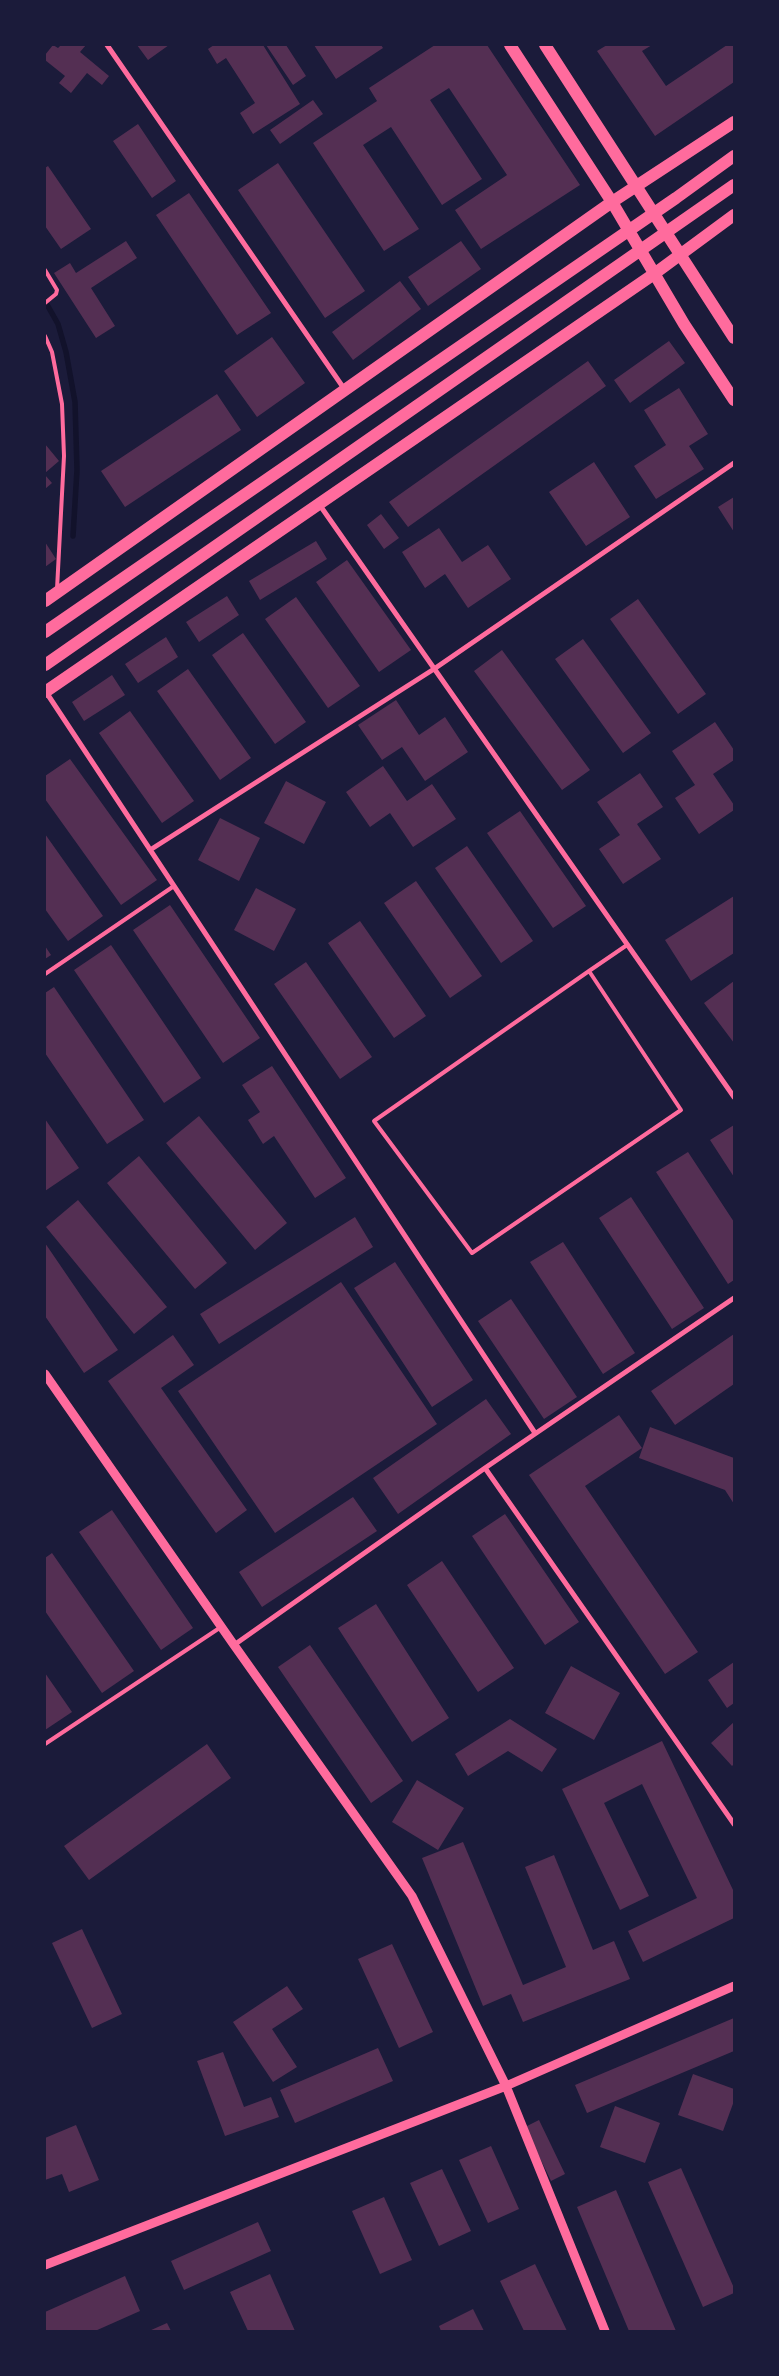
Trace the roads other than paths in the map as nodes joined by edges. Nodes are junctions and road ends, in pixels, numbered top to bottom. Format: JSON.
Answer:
{"nodes":[{"id":1,"x":510,"y":45,"type":"edge"},
{"id":2,"x":545,"y":45,"type":"edge"},
{"id":3,"x":107,"y":46,"type":"edge"},
{"id":4,"x":734,"y":122,"type":"edge"},
{"id":5,"x":734,"y":156,"type":"edge"},
{"id":6,"x":734,"y":185,"type":"edge"},
{"id":7,"x":636,"y":186,"type":"junction"},
{"id":8,"x":612,"y":202,"type":"junction"},
{"id":9,"x":734,"y":215,"type":"edge"},
{"id":10,"x":680,"y":255,"type":"junction"},
{"id":11,"x":45,"y":270,"type":"edge"},
{"id":12,"x":654,"y":274,"type":"junction"},
{"id":13,"x":45,"y":303,"type":"edge"},
{"id":14,"x":45,"y":336,"type":"edge"},
{"id":15,"x":734,"y":338,"type":"edge"},
{"id":16,"x":345,"y":391,"type":"junction"},
{"id":17,"x":734,"y":400,"type":"edge"},
{"id":18,"x":734,"y":463,"type":"edge"},
{"id":19,"x":318,"y":504,"type":"junction"},
{"id":20,"x":56,"y":593,"type":"junction"},
{"id":21,"x":45,"y":601,"type":"edge"},
{"id":22,"x":45,"y":632,"type":"edge"},
{"id":23,"x":45,"y":664,"type":"edge"},
{"id":24,"x":434,"y":668,"type":"junction"},
{"id":25,"x":45,"y":692,"type":"edge"},
{"id":26,"x":150,"y":850,"type":"junction"},
{"id":27,"x":174,"y":886,"type":"junction"},
{"id":28,"x":628,"y":945,"type":"junction"},
{"id":29,"x":589,"y":971,"type":"junction"},
{"id":30,"x":45,"y":974,"type":"edge"},
{"id":31,"x":734,"y":1097,"type":"edge"},
{"id":32,"x":734,"y":1298,"type":"edge"},
{"id":33,"x":45,"y":1374,"type":"edge"},
{"id":34,"x":535,"y":1433,"type":"junction"},
{"id":35,"x":485,"y":1468,"type":"junction"},
{"id":36,"x":221,"y":1627,"type":"junction"},
{"id":37,"x":234,"y":1645,"type":"junction"},
{"id":38,"x":45,"y":1744,"type":"edge"},
{"id":39,"x":734,"y":1824,"type":"edge"},
{"id":40,"x":734,"y":1986,"type":"edge"},
{"id":41,"x":506,"y":2086,"type":"junction"},
{"id":42,"x":45,"y":2264,"type":"edge"},
{"id":43,"x":605,"y":2331,"type":"edge"}],
"edges":[{"from":1,"to":8,"type":"main road"},
{"from":2,"to":7,"type":"main road"},
{"from":3,"to":16,"type":"street"},
{"from":4,"to":7,"type":"main road"},
{"from":5,"to":22,"type":"main road"},
{"from":6,"to":23,"type":"main road"},
{"from":7,"to":8,"type":"main road"},
{"from":7,"to":10,"type":"main road"},
{"from":8,"to":12,"type":"main road"},
{"from":8,"to":16,"type":"main road"},
{"from":9,"to":10,"type":"main road"},
{"from":10,"to":12,"type":"main road"},
{"from":10,"to":15,"type":"main road"},
{"from":11,"to":13,"type":"lane"},
{"from":12,"to":17,"type":"main road"},
{"from":12,"to":19,"type":"main road"},
{"from":14,"to":20,"type":"lane"},
{"from":16,"to":20,"type":"main road"},
{"from":18,"to":24,"type":"street"},
{"from":19,"to":24,"type":"street"},
{"from":19,"to":25,"type":"main road"},
{"from":20,"to":21,"type":"main road"},
{"from":24,"to":26,"type":"street"},
{"from":24,"to":28,"type":"street"},
{"from":25,"to":26,"type":"street"},
{"from":26,"to":27,"type":"street"},
{"from":27,"to":30,"type":"lane"},
{"from":27,"to":34,"type":"street"},
{"from":28,"to":29,"type":"lane"},
{"from":28,"to":31,"type":"street"},
{"from":29,"to":29,"type":"lane"},
{"from":32,"to":34,"type":"street"},
{"from":33,"to":36,"type":"street"},
{"from":34,"to":35,"type":"street"},
{"from":35,"to":37,"type":"street"},
{"from":35,"to":39,"type":"street"},
{"from":36,"to":37,"type":"street"},
{"from":36,"to":38,"type":"lane"},
{"from":37,"to":41,"type":"street"},
{"from":40,"to":41,"type":"street"},
{"from":41,"to":42,"type":"street"},
{"from":41,"to":43,"type":"street"}]}
